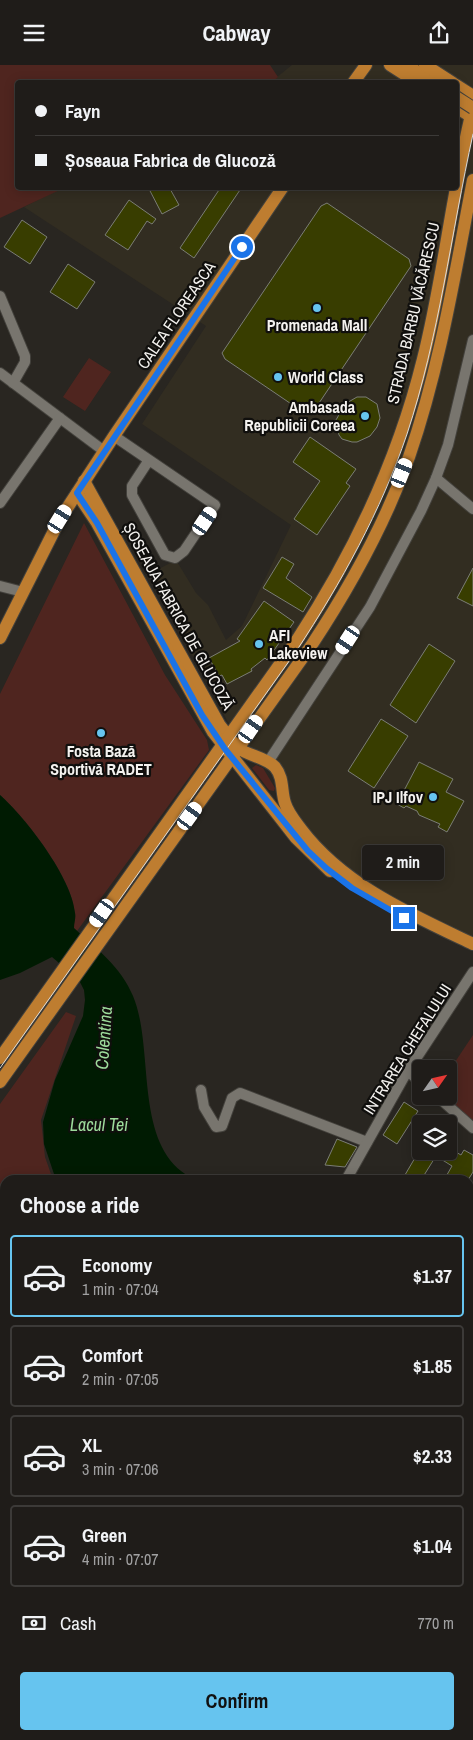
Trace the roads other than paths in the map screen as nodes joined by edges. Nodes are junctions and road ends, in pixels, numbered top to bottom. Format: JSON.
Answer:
{"nodes":[{"id":1,"x":366,"y":65,"type":"edge"},
{"id":2,"x":390,"y":65,"type":"edge"},
{"id":3,"x":408,"y":65,"type":"edge"},
{"id":4,"x":425,"y":65,"type":"edge"},
{"id":5,"x":355,"y":80,"type":"edge"},
{"id":6,"x":413,"y":80,"type":"edge"},
{"id":7,"x":430,"y":80,"type":"edge"},
{"id":8,"x":448,"y":80,"type":"edge"},
{"id":9,"x":459,"y":87,"type":"edge"},
{"id":10,"x":473,"y":95,"type":"edge"},
{"id":11,"x":459,"y":100,"type":"edge"},
{"id":12,"x":459,"y":108,"type":"edge"},
{"id":13,"x":472,"y":112,"type":"edge"},
{"id":14,"x":459,"y":177,"type":"edge"},
{"id":15,"x":473,"y":180,"type":"edge"},
{"id":16,"x":281,"y":190,"type":"edge"},
{"id":17,"x":456,"y":190,"type":"edge"},
{"id":18,"x":0,"y":296,"type":"edge"},
{"id":19,"x":473,"y":340,"type":"edge"},
{"id":20,"x":0,"y":373,"type":"edge"},
{"id":21,"x":13,"y":383,"type":"junction"},
{"id":22,"x":60,"y":418,"type":"junction"},
{"id":23,"x":114,"y":436,"type":"junction"},
{"id":24,"x":104,"y":451,"type":"junction"},
{"id":25,"x":149,"y":460,"type":"junction"},
{"id":26,"x":436,"y":477,"type":"junction"},
{"id":27,"x":84,"y":481,"type":"junction"},
{"id":28,"x":4,"y":491,"type":"edge"},
{"id":29,"x":77,"y":493,"type":"junction"},
{"id":30,"x":0,"y":503,"type":"edge"},
{"id":31,"x":473,"y":509,"type":"edge"},
{"id":32,"x":60,"y":519,"type":"junction"},
{"id":33,"x":96,"y":521,"type":"junction"},
{"id":34,"x":0,"y":586,"type":"edge"},
{"id":35,"x":23,"y":592,"type":"junction"},
{"id":36,"x":0,"y":637,"type":"edge"},
{"id":37,"x":225,"y":740,"type":"junction"},
{"id":38,"x":236,"y":753,"type":"junction"},
{"id":39,"x":268,"y":762,"type":"junction"},
{"id":40,"x":254,"y":783,"type":"junction"},
{"id":41,"x":283,"y":789,"type":"junction"},
{"id":42,"x":473,"y":944,"type":"edge"},
{"id":43,"x":473,"y":954,"type":"edge"},
{"id":44,"x":473,"y":972,"type":"edge"},
{"id":45,"x":0,"y":1058,"type":"edge"},
{"id":46,"x":408,"y":1071,"type":"junction"},
{"id":47,"x":412,"y":1075,"type":"edge"},
{"id":48,"x":0,"y":1082,"type":"edge"},
{"id":49,"x":201,"y":1090,"type":"dead end"},
{"id":50,"x":447,"y":1105,"type":"edge"},
{"id":51,"x":473,"y":1128,"type":"edge"},
{"id":52,"x":367,"y":1142,"type":"junction"},
{"id":53,"x":349,"y":1175,"type":"edge"}],
"edges":[{"from":1,"to":5,"type":"main road"},
{"from":2,"to":6,"type":"main road"},
{"from":3,"to":7,"type":"main road"},
{"from":4,"to":8,"type":"main road"},
{"from":9,"to":10,"type":"main road"},
{"from":11,"to":13,"type":"main road","bridge":true},
{"from":12,"to":13,"type":"main road"},
{"from":13,"to":14,"type":"main road","name":"STRADA BARBU VĂCĂRESCU"},
{"from":15,"to":38,"type":"main road","name":"STRADA BARBU VĂCĂRESCU"},
{"from":16,"to":23,"type":"main road","name":"CALEA FLOREASCA"},
{"from":17,"to":37,"type":"main road","name":"STRADA BARBU VĂCĂRESCU"},
{"from":18,"to":21,"type":"street"},
{"from":19,"to":26,"type":"street"},
{"from":20,"to":21,"type":"street"},
{"from":21,"to":22,"type":"street"},
{"from":22,"to":24,"type":"street"},
{"from":22,"to":28,"type":"street"},
{"from":23,"to":24,"type":"main road","name":"CALEA FLOREASCA"},
{"from":23,"to":25,"type":"street"},
{"from":24,"to":27,"type":"main road","name":"CALEA FLOREASCA"},
{"from":25,"to":25,"type":"street"},
{"from":26,"to":31,"type":"street"},
{"from":26,"to":39,"type":"street"},
{"from":27,"to":29,"type":"main road","name":"CALEA FLOREASCA"},
{"from":27,"to":37,"type":"main road","name":"ȘOSEAUA FABRICA DE GLUCOZĂ"},
{"from":28,"to":30,"type":"street"},
{"from":29,"to":32,"type":"main road","name":"CALEA FLOREASCA"},
{"from":29,"to":33,"type":"main road","name":"ȘOSEAUA FABRICA DE GLUCOZĂ"},
{"from":32,"to":33,"type":"main road"},
{"from":32,"to":35,"type":"main road","name":"CALEA FLOREASCA"},
{"from":33,"to":37,"type":"main road","name":"ȘOSEAUA FABRICA DE GLUCOZĂ"},
{"from":34,"to":35,"type":"street"},
{"from":35,"to":36,"type":"main road","name":"CALEA FLOREASCA"},
{"from":37,"to":38,"type":"main road","name":"ȘOSEAUA FABRICA DE GLUCOZĂ"},
{"from":37,"to":45,"type":"main road","name":"STRADA BARBU VĂCĂRESCU"},
{"from":38,"to":39,"type":"main road","name":"ȘOSEAUA FABRICA DE GLUCOZĂ"},
{"from":38,"to":40,"type":"main road","name":"ȘOSEAUA FABRICA DE GLUCOZĂ"},
{"from":38,"to":48,"type":"main road","name":"STRADA BARBU VĂCĂRESCU"},
{"from":39,"to":41,"type":"main road"},
{"from":40,"to":41,"type":"main road"},
{"from":40,"to":43,"type":"main road","name":"ȘOSEAUA FABRICA DE GLUCOZĂ"},
{"from":41,"to":42,"type":"main road"},
{"from":44,"to":46,"type":"street","name":"INTRAREA CHEFALULUI"},
{"from":46,"to":47,"type":"street"},
{"from":46,"to":52,"type":"street","name":"INTRAREA CHEFALULUI"},
{"from":49,"to":52,"type":"street"},
{"from":50,"to":51,"type":"street"},
{"from":52,"to":53,"type":"street","name":"INTRAREA CHEFALULUI"}]}
